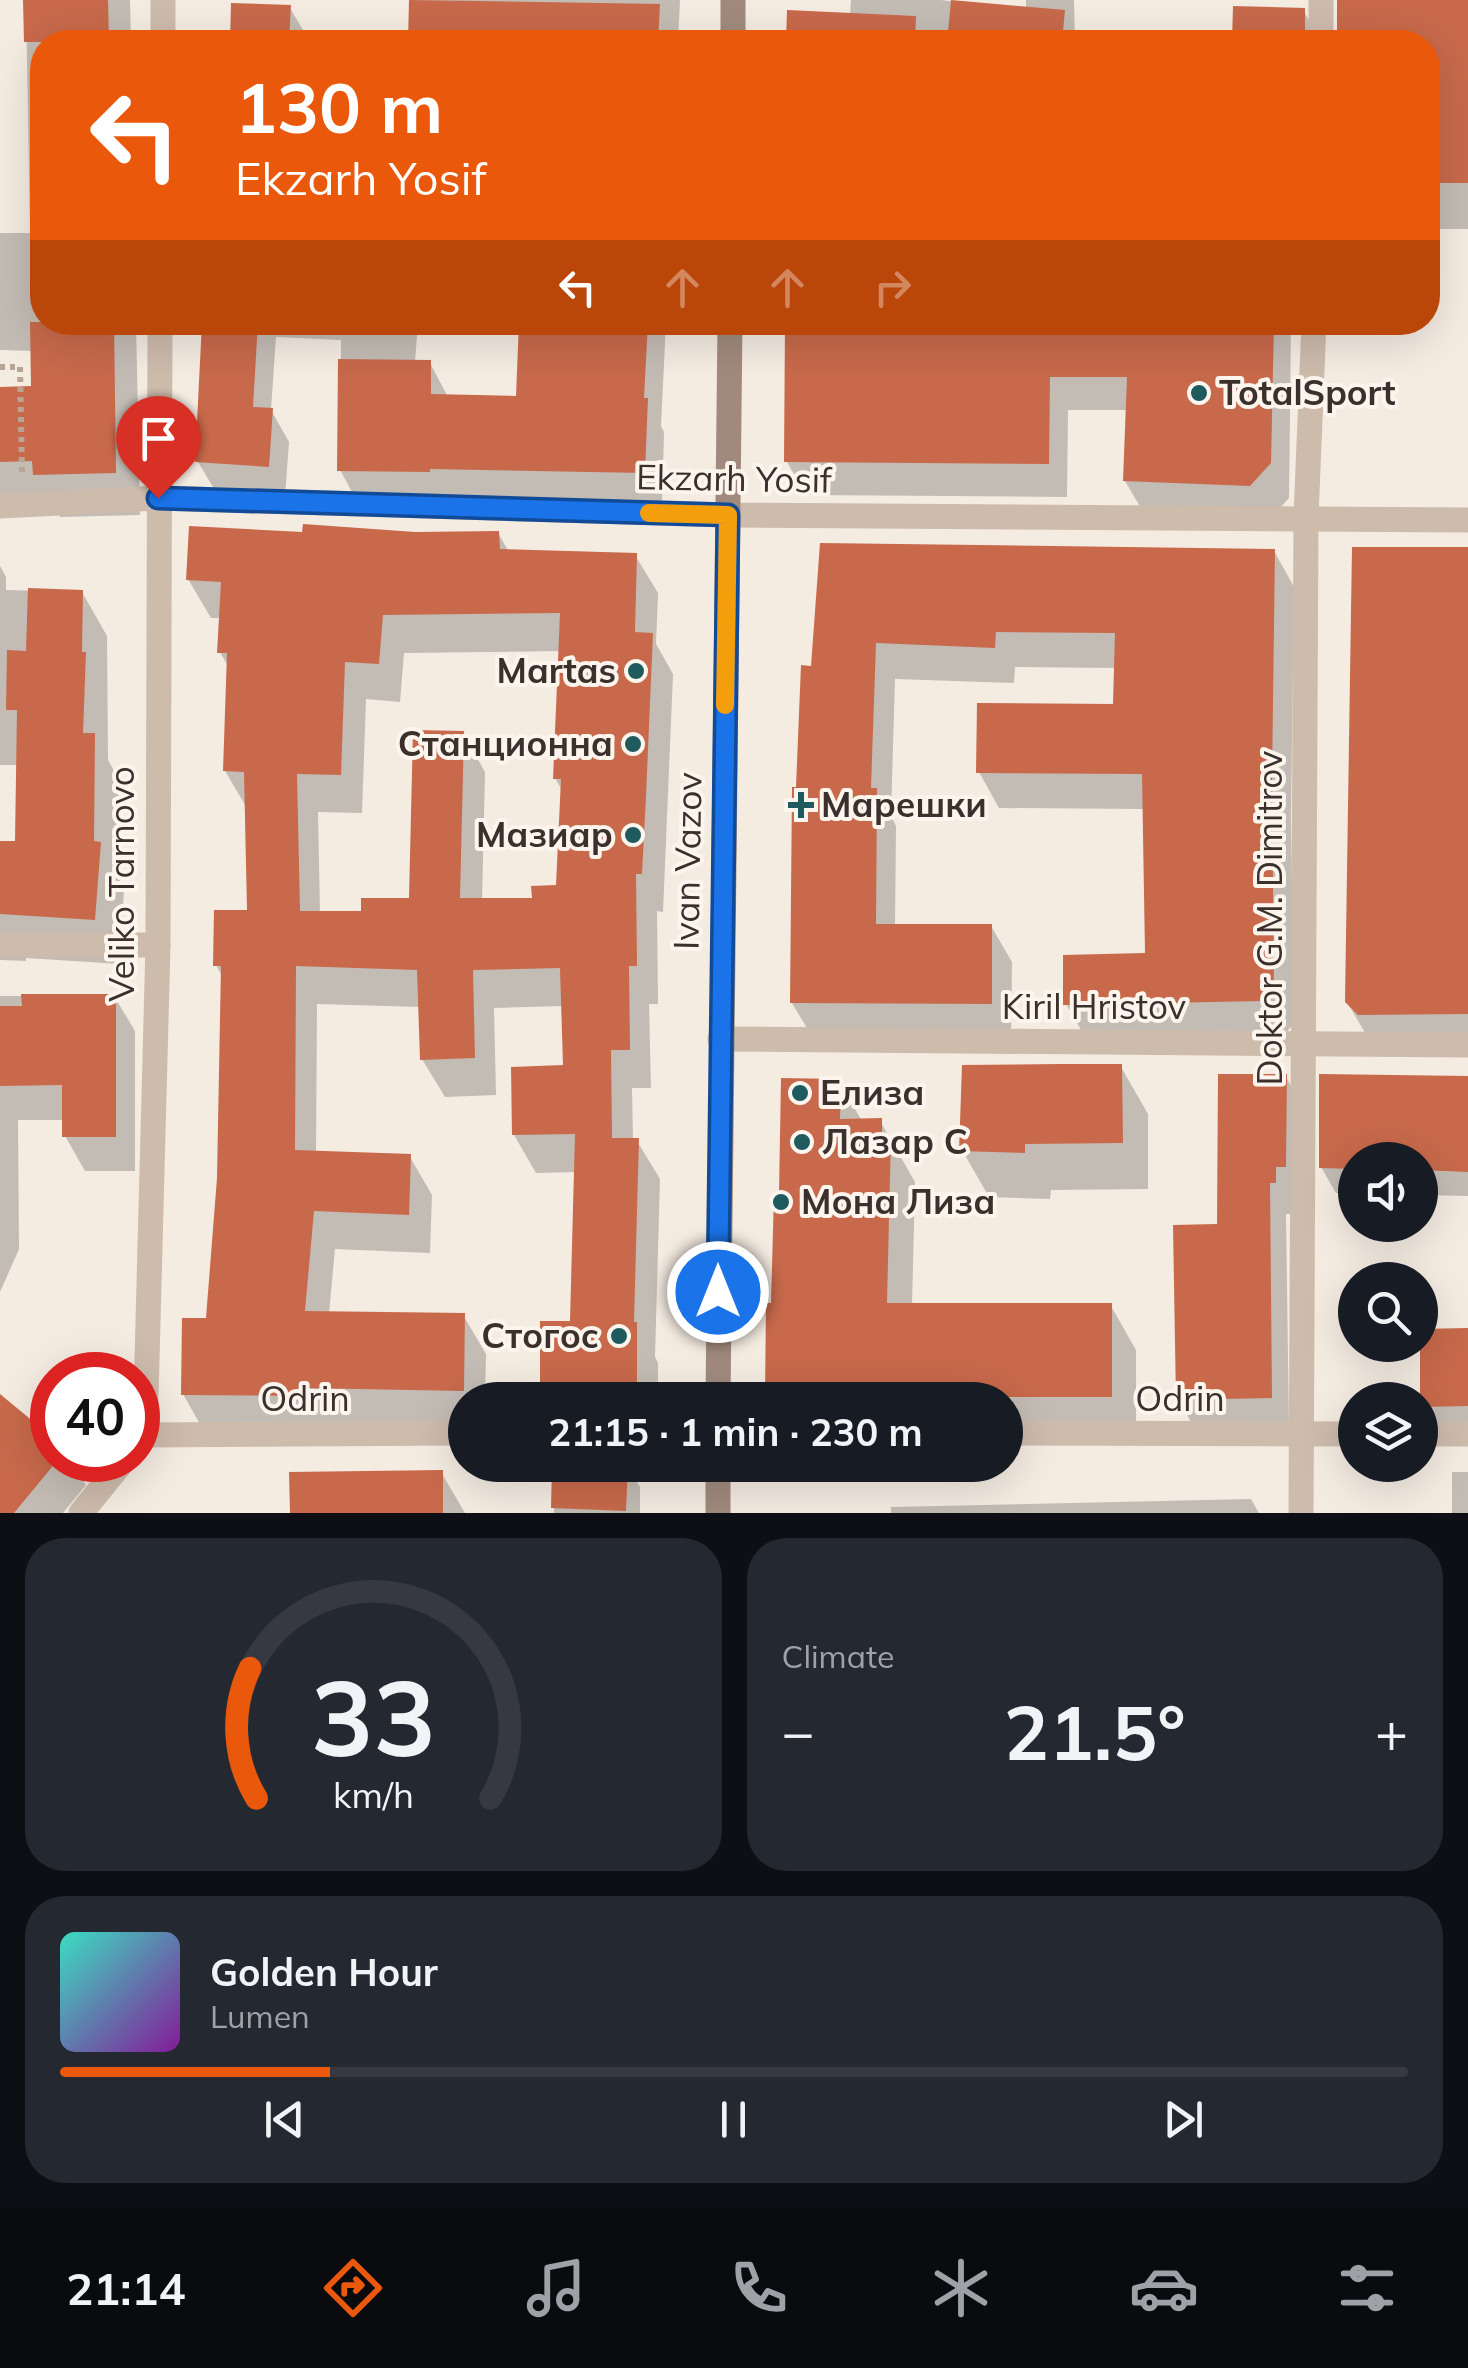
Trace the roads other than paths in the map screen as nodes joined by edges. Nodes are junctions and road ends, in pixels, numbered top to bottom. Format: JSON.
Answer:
{"nodes":[{"id":1,"x":164,"y":0,"type":"edge"},
{"id":2,"x":733,"y":0,"type":"edge"},
{"id":3,"x":1321,"y":0,"type":"edge"},
{"id":4,"x":163,"y":30,"type":"edge"},
{"id":5,"x":733,"y":30,"type":"edge"},
{"id":6,"x":1321,"y":30,"type":"edge"},
{"id":7,"x":160,"y":335,"type":"edge"},
{"id":8,"x":730,"y":335,"type":"edge"},
{"id":9,"x":1313,"y":335,"type":"edge"},
{"id":10,"x":158,"y":498,"type":"junction"},
{"id":11,"x":11,"y":506,"type":"edge"},
{"id":12,"x":728,"y":515,"type":"junction"},
{"id":13,"x":1306,"y":517,"type":"junction"},
{"id":14,"x":1468,"y":520,"type":"edge"},
{"id":15,"x":158,"y":945,"type":"junction"},
{"id":16,"x":0,"y":946,"type":"edge"},
{"id":17,"x":720,"y":1039,"type":"junction"},
{"id":18,"x":1305,"y":1044,"type":"junction"},
{"id":19,"x":1468,"y":1045,"type":"edge"},
{"id":20,"x":144,"y":1352,"type":"edge"},
{"id":21,"x":718,"y":1382,"type":"edge"},
{"id":22,"x":448,"y":1433,"type":"edge"},
{"id":23,"x":1023,"y":1433,"type":"edge"},
{"id":24,"x":1302,"y":1434,"type":"junction"},
{"id":25,"x":1338,"y":1434,"type":"edge"},
{"id":26,"x":1438,"y":1434,"type":"edge"},
{"id":27,"x":1468,"y":1434,"type":"edge"},
{"id":28,"x":160,"y":1439,"type":"edge"},
{"id":29,"x":106,"y":1482,"type":"edge"},
{"id":30,"x":718,"y":1482,"type":"edge"},
{"id":31,"x":80,"y":1513,"type":"edge"},
{"id":32,"x":718,"y":1513,"type":"edge"},
{"id":33,"x":1301,"y":1513,"type":"edge"}],
"edges":[{"from":1,"to":4,"type":"street"},
{"from":2,"to":5,"type":"street"},
{"from":3,"to":6,"type":"street"},
{"from":7,"to":10,"type":"street","name":"Veliko Tarnovo"},
{"from":8,"to":12,"type":"street","name":"Ivan Vazov"},
{"from":9,"to":13,"type":"street","name":"Doktor G.M. Dimitrov"},
{"from":10,"to":11,"type":"street","name":"Ekzarh Yosif"},
{"from":10,"to":12,"type":"street","name":"Ekzarh Yosif"},
{"from":10,"to":15,"type":"street","name":"Veliko Tarnovo"},
{"from":12,"to":13,"type":"street","name":"Ekzarh Yosif"},
{"from":12,"to":17,"type":"street","name":"Ivan Vazov"},
{"from":13,"to":14,"type":"street","name":"Ekzarh Yosif"},
{"from":13,"to":18,"type":"street","name":"Doktor G.M. Dimitrov"},
{"from":15,"to":16,"type":"street"},
{"from":15,"to":20,"type":"street","name":"Veliko Tarnovo"},
{"from":17,"to":18,"type":"street","name":"Kiril Hristov"},
{"from":17,"to":21,"type":"street","name":"Ivan Vazov"},
{"from":18,"to":19,"type":"street","name":"Kiril Hristov"},
{"from":18,"to":24,"type":"street","name":"Doktor G.M. Dimitrov"},
{"from":22,"to":28,"type":"street","name":"Odrin"},
{"from":23,"to":24,"type":"street","name":"Odrin"},
{"from":24,"to":25,"type":"street","name":"Odrin"},
{"from":24,"to":33,"type":"street","name":"Doktor G.M. Dimitrov"},
{"from":26,"to":27,"type":"street"},
{"from":29,"to":31,"type":"street"},
{"from":30,"to":32,"type":"street"}]}
